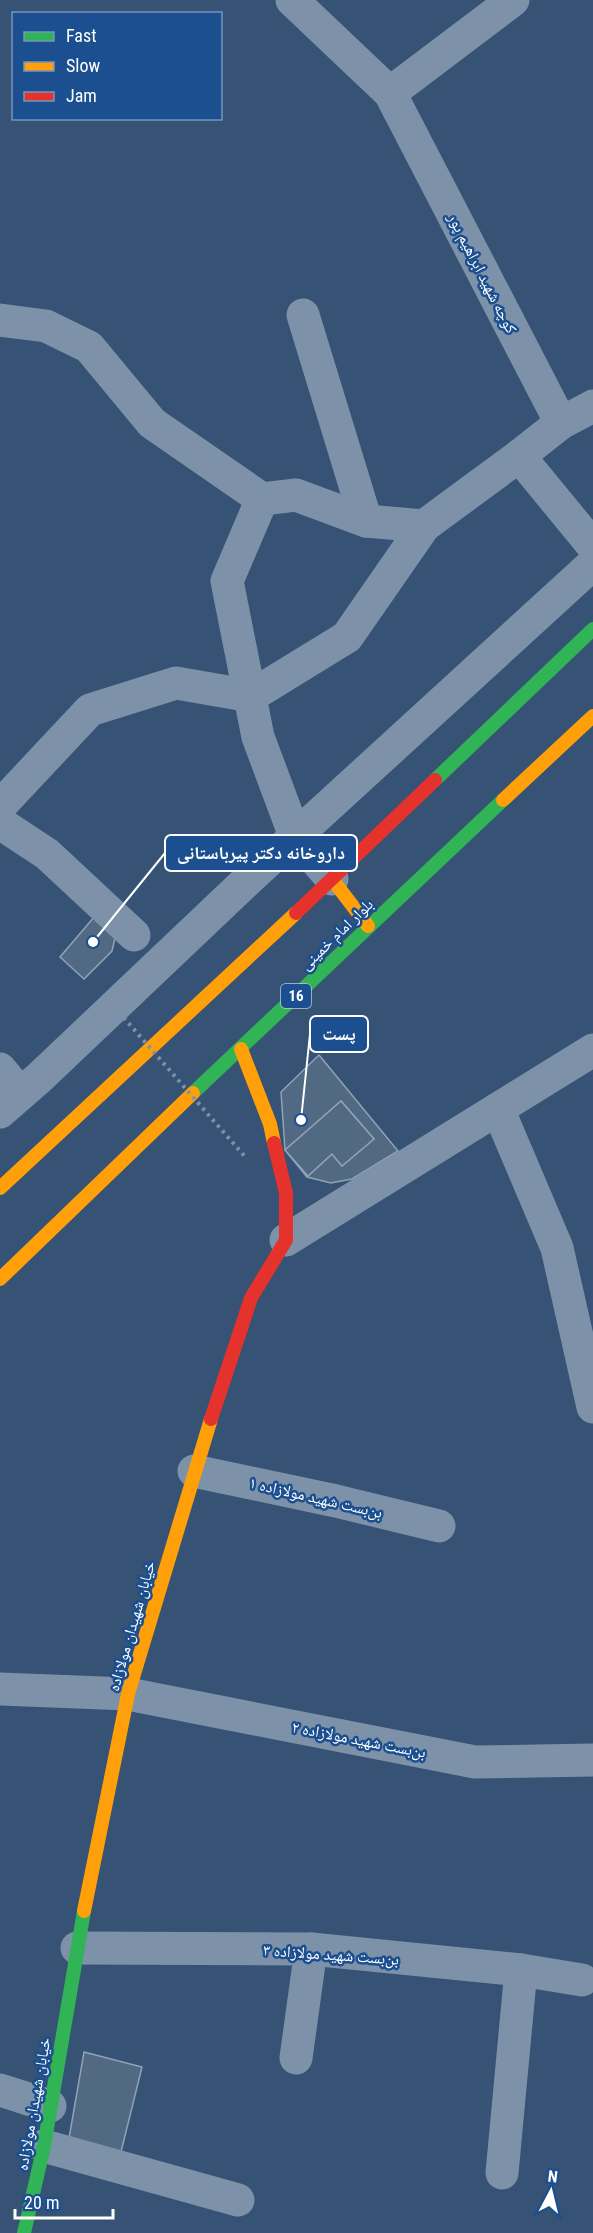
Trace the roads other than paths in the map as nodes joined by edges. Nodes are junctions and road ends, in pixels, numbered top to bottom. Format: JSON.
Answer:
{"nodes":[{"id":1,"x":292,"y":0,"type":"edge"},
{"id":2,"x":513,"y":0,"type":"edge"},
{"id":3,"x":390,"y":93,"type":"junction"},
{"id":4,"x":303,"y":315,"type":"dead end"},
{"id":5,"x":0,"y":320,"type":"edge"},
{"id":6,"x":593,"y":406,"type":"edge"},
{"id":7,"x":561,"y":423,"type":"junction"},
{"id":8,"x":519,"y":456,"type":"junction"},
{"id":9,"x":262,"y":499,"type":"junction"},
{"id":10,"x":366,"y":520,"type":"junction"},
{"id":11,"x":424,"y":526,"type":"junction"},
{"id":12,"x":593,"y":546,"type":"edge"},
{"id":13,"x":593,"y":564,"type":"edge"},
{"id":14,"x":593,"y":628,"type":"edge"},
{"id":15,"x":251,"y":696,"type":"junction"},
{"id":16,"x":593,"y":716,"type":"edge"},
{"id":17,"x":0,"y":806,"type":"edge"},
{"id":18,"x":0,"y":823,"type":"edge"},
{"id":19,"x":295,"y":836,"type":"junction"},
{"id":20,"x":332,"y":879,"type":"junction"},
{"id":21,"x":368,"y":926,"type":"junction"},
{"id":22,"x":134,"y":935,"type":"dead end"},
{"id":23,"x":241,"y":1049,"type":"junction"},
{"id":24,"x":593,"y":1050,"type":"edge"},
{"id":25,"x":7,"y":1091,"type":"edge"},
{"id":26,"x":498,"y":1109,"type":"junction"},
{"id":27,"x":0,"y":1188,"type":"edge"},
{"id":28,"x":286,"y":1240,"type":"junction"},
{"id":29,"x":0,"y":1279,"type":"edge"},
{"id":30,"x":593,"y":1407,"type":"edge"},
{"id":31,"x":194,"y":1471,"type":"junction"},
{"id":32,"x":439,"y":1526,"type":"dead end"},
{"id":33,"x":0,"y":1689,"type":"edge"},
{"id":34,"x":128,"y":1694,"type":"junction"},
{"id":35,"x":593,"y":1760,"type":"edge"},
{"id":36,"x":77,"y":1948,"type":"junction"},
{"id":37,"x":311,"y":1949,"type":"junction"},
{"id":38,"x":521,"y":1970,"type":"junction"},
{"id":39,"x":582,"y":1980,"type":"dead end"},
{"id":40,"x":296,"y":2058,"type":"dead end"},
{"id":41,"x":0,"y":2090,"type":"edge"},
{"id":42,"x":50,"y":2106,"type":"junction"},
{"id":43,"x":44,"y":2146,"type":"junction"},
{"id":44,"x":502,"y":2174,"type":"dead end"},
{"id":45,"x":238,"y":2200,"type":"dead end"},
{"id":46,"x":24,"y":2233,"type":"edge"}],
"edges":[{"from":1,"to":3,"type":"street","name":"کوچه شهید ابراهیم پور"},
{"from":2,"to":3,"type":"street"},
{"from":3,"to":7,"type":"street","name":"کوچه شهید ابراهیم پور"},
{"from":4,"to":10,"type":"street"},
{"from":5,"to":9,"type":"street"},
{"from":6,"to":7,"type":"street"},
{"from":7,"to":8,"type":"street"},
{"from":8,"to":11,"type":"street"},
{"from":8,"to":12,"type":"street"},
{"from":9,"to":10,"type":"street"},
{"from":9,"to":15,"type":"street"},
{"from":10,"to":11,"type":"street"},
{"from":11,"to":15,"type":"street"},
{"from":13,"to":19,"type":"street"},
{"from":14,"to":20,"type":"main road"},
{"from":15,"to":17,"type":"street"},
{"from":15,"to":19,"type":"street"},
{"from":16,"to":21,"type":"main road","name":"بلوار امام خمینی","number":"16"},
{"from":18,"to":22,"type":"street"},
{"from":19,"to":20,"type":"street"},
{"from":19,"to":25,"type":"street"},
{"from":20,"to":21,"type":"main road"},
{"from":20,"to":27,"type":"main road"},
{"from":21,"to":23,"type":"main road","name":"بلوار امام خمینی","number":"16"},
{"from":23,"to":28,"type":"main road"},
{"from":23,"to":29,"type":"main road","name":"بلوار امام خمینی","number":"16"},
{"from":24,"to":26,"type":"street"},
{"from":26,"to":28,"type":"street"},
{"from":26,"to":30,"type":"street"},
{"from":28,"to":31,"type":"main road","name":"خیابان شهیدان مولازاده"},
{"from":31,"to":32,"type":"street","name":"بن‌بست شهید مولازاده ۱"},
{"from":31,"to":34,"type":"main road","name":"خیابان شهیدان مولازاده"},
{"from":33,"to":34,"type":"street","name":"بن‌بست شهید مولازاده ۲"},
{"from":34,"to":35,"type":"street","name":"بن‌بست شهید مولازاده ۲"},
{"from":34,"to":36,"type":"main road","name":"خیابان شهیدان مولازاده"},
{"from":36,"to":37,"type":"street","name":"بن‌بست شهید مولازاده ۳"},
{"from":36,"to":42,"type":"main road","name":"خیابان شهیدان مولازاده"},
{"from":37,"to":38,"type":"street","name":"بن‌بست شهید مولازاده ۳"},
{"from":37,"to":40,"type":"street"},
{"from":38,"to":39,"type":"street","name":"بن‌بست شهید مولازاده ۳"},
{"from":38,"to":44,"type":"street"},
{"from":41,"to":42,"type":"street"},
{"from":42,"to":43,"type":"main road","name":"خیابان شهیدان مولازاده"},
{"from":43,"to":45,"type":"street"},
{"from":43,"to":46,"type":"main road","name":"خیابان شهیدان مولازاده"}]}
